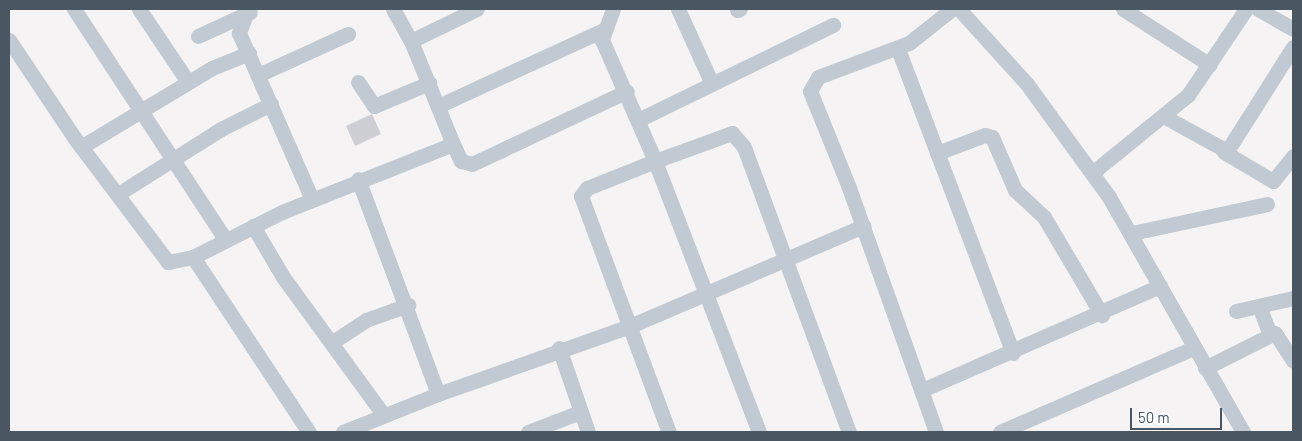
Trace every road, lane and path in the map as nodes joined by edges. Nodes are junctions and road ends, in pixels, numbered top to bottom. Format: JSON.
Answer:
{"nodes":[{"id":1,"x":74,"y":9,"type":"edge"},
{"id":2,"x":139,"y":9,"type":"edge"},
{"id":3,"x":393,"y":9,"type":"edge"},
{"id":4,"x":477,"y":9,"type":"edge"},
{"id":5,"x":613,"y":9,"type":"edge"},
{"id":6,"x":678,"y":9,"type":"edge"},
{"id":7,"x":952,"y":9,"type":"edge"},
{"id":8,"x":958,"y":9,"type":"edge"},
{"id":9,"x":1123,"y":9,"type":"edge"},
{"id":10,"x":1258,"y":9,"type":"edge"},
{"id":11,"x":250,"y":10,"type":"edge"},
{"id":12,"x":1239,"y":11,"type":"edge"},
{"id":13,"x":833,"y":25,"type":"dead end"},
{"id":14,"x":1293,"y":29,"type":"edge"},
{"id":15,"x":603,"y":30,"type":"junction"},
{"id":16,"x":348,"y":34,"type":"dead end"},
{"id":17,"x":198,"y":36,"type":"dead end"},
{"id":18,"x":9,"y":40,"type":"edge"},
{"id":19,"x":411,"y":41,"type":"junction"},
{"id":20,"x":1293,"y":46,"type":"edge"},
{"id":21,"x":898,"y":49,"type":"junction"},
{"id":22,"x":249,"y":53,"type":"junction"},
{"id":23,"x":1210,"y":65,"type":"junction"},
{"id":24,"x":258,"y":76,"type":"junction"},
{"id":25,"x":188,"y":82,"type":"junction"},
{"id":26,"x":358,"y":82,"type":"dead end"},
{"id":27,"x":429,"y":83,"type":"junction"},
{"id":28,"x":712,"y":84,"type":"junction"},
{"id":29,"x":627,"y":91,"type":"junction"},
{"id":30,"x":270,"y":104,"type":"junction"},
{"id":31,"x":438,"y":106,"type":"junction"},
{"id":32,"x":140,"y":110,"type":"junction"},
{"id":33,"x":1165,"y":116,"type":"junction"},
{"id":34,"x":640,"y":120,"type":"junction"},
{"id":35,"x":453,"y":144,"type":"junction"},
{"id":36,"x":81,"y":147,"type":"junction"},
{"id":37,"x":1224,"y":152,"type":"junction"},
{"id":38,"x":937,"y":153,"type":"junction"},
{"id":39,"x":1293,"y":156,"type":"edge"},
{"id":40,"x":172,"y":159,"type":"junction"},
{"id":41,"x":655,"y":161,"type":"junction"},
{"id":42,"x":1092,"y":173,"type":"junction"},
{"id":43,"x":358,"y":179,"type":"junction"},
{"id":44,"x":118,"y":194,"type":"junction"},
{"id":45,"x":312,"y":199,"type":"junction"},
{"id":46,"x":1267,"y":204,"type":"dead end"},
{"id":47,"x":253,"y":226,"type":"junction"},
{"id":48,"x":863,"y":226,"type":"junction"},
{"id":49,"x":1132,"y":233,"type":"junction"},
{"id":50,"x":225,"y":239,"type":"junction"},
{"id":51,"x":192,"y":257,"type":"junction"},
{"id":52,"x":783,"y":259,"type":"junction"},
{"id":53,"x":1160,"y":286,"type":"junction"},
{"id":54,"x":706,"y":291,"type":"junction"},
{"id":55,"x":1293,"y":298,"type":"edge"},
{"id":56,"x":408,"y":305,"type":"junction"},
{"id":57,"x":1259,"y":306,"type":"junction"},
{"id":58,"x":1236,"y":311,"type":"dead end"},
{"id":59,"x":1102,"y":314,"type":"junction"},
{"id":60,"x":630,"y":326,"type":"junction"},
{"id":61,"x":1270,"y":334,"type":"junction"},
{"id":62,"x":331,"y":343,"type":"junction"},
{"id":63,"x":559,"y":348,"type":"junction"},
{"id":64,"x":1193,"y":348,"type":"junction"},
{"id":65,"x":1013,"y":353,"type":"junction"},
{"id":66,"x":1292,"y":355,"type":"edge"},
{"id":67,"x":1205,"y":368,"type":"junction"},
{"id":68,"x":922,"y":390,"type":"junction"},
{"id":69,"x":438,"y":394,"type":"junction"},
{"id":70,"x":580,"y":412,"type":"junction"},
{"id":71,"x":383,"y":414,"type":"junction"},
{"id":72,"x":309,"y":432,"type":"edge"},
{"id":73,"x":343,"y":432,"type":"edge"},
{"id":74,"x":528,"y":432,"type":"edge"},
{"id":75,"x":588,"y":432,"type":"edge"},
{"id":76,"x":669,"y":432,"type":"edge"},
{"id":77,"x":759,"y":432,"type":"edge"},
{"id":78,"x":849,"y":432,"type":"edge"},
{"id":79,"x":936,"y":432,"type":"edge"},
{"id":80,"x":1000,"y":432,"type":"edge"},
{"id":81,"x":1242,"y":432,"type":"edge"}],
"edges":[{"from":1,"to":32,"type":"street"},
{"from":2,"to":25,"type":"street"},
{"from":3,"to":19,"type":"street"},
{"from":4,"to":19,"type":"street"},
{"from":5,"to":15,"type":"street"},
{"from":6,"to":28,"type":"street"},
{"from":7,"to":21,"type":"street"},
{"from":8,"to":42,"type":"street"},
{"from":9,"to":23,"type":"street"},
{"from":10,"to":14,"type":"street"},
{"from":11,"to":17,"type":"street"},
{"from":11,"to":22,"type":"street"},
{"from":12,"to":23,"type":"street"},
{"from":13,"to":28,"type":"street"},
{"from":15,"to":29,"type":"street"},
{"from":15,"to":31,"type":"street"},
{"from":16,"to":24,"type":"street"},
{"from":18,"to":36,"type":"street"},
{"from":19,"to":27,"type":"street"},
{"from":20,"to":37,"type":"street"},
{"from":21,"to":38,"type":"street"},
{"from":21,"to":48,"type":"street"},
{"from":22,"to":24,"type":"street"},
{"from":22,"to":25,"type":"street"},
{"from":23,"to":33,"type":"street"},
{"from":24,"to":30,"type":"street"},
{"from":25,"to":32,"type":"street"},
{"from":26,"to":27,"type":"street"},
{"from":27,"to":31,"type":"street"},
{"from":28,"to":34,"type":"street"},
{"from":29,"to":34,"type":"street"},
{"from":29,"to":35,"type":"street"},
{"from":30,"to":40,"type":"street"},
{"from":30,"to":45,"type":"street"},
{"from":31,"to":35,"type":"street"},
{"from":32,"to":36,"type":"street"},
{"from":32,"to":40,"type":"street"},
{"from":33,"to":37,"type":"street"},
{"from":33,"to":42,"type":"street"},
{"from":34,"to":41,"type":"street"},
{"from":35,"to":43,"type":"street"},
{"from":36,"to":44,"type":"street"},
{"from":37,"to":39,"type":"street"},
{"from":38,"to":59,"type":"street"},
{"from":38,"to":65,"type":"street"},
{"from":40,"to":44,"type":"street"},
{"from":40,"to":50,"type":"street"},
{"from":41,"to":52,"type":"street"},
{"from":41,"to":54,"type":"street"},
{"from":41,"to":60,"type":"street"},
{"from":42,"to":49,"type":"street"},
{"from":43,"to":45,"type":"street"},
{"from":43,"to":56,"type":"street"},
{"from":44,"to":51,"type":"street"},
{"from":45,"to":47,"type":"street"},
{"from":46,"to":49,"type":"street"},
{"from":47,"to":50,"type":"street"},
{"from":47,"to":62,"type":"street"},
{"from":48,"to":52,"type":"street"},
{"from":48,"to":68,"type":"street"},
{"from":49,"to":53,"type":"street"},
{"from":50,"to":51,"type":"street"},
{"from":51,"to":72,"type":"street"},
{"from":52,"to":54,"type":"street"},
{"from":52,"to":78,"type":"street"},
{"from":53,"to":59,"type":"street"},
{"from":53,"to":64,"type":"street"},
{"from":54,"to":60,"type":"street"},
{"from":54,"to":77,"type":"street"},
{"from":55,"to":57,"type":"street"},
{"from":56,"to":62,"type":"street"},
{"from":56,"to":69,"type":"street"},
{"from":57,"to":58,"type":"street"},
{"from":57,"to":61,"type":"street"},
{"from":59,"to":65,"type":"street"},
{"from":60,"to":63,"type":"street"},
{"from":60,"to":76,"type":"street"},
{"from":61,"to":66,"type":"street"},
{"from":61,"to":67,"type":"street"},
{"from":62,"to":71,"type":"street"},
{"from":63,"to":69,"type":"street"},
{"from":63,"to":70,"type":"street"},
{"from":64,"to":67,"type":"street"},
{"from":64,"to":80,"type":"street"},
{"from":65,"to":68,"type":"street"},
{"from":67,"to":81,"type":"street"},
{"from":68,"to":79,"type":"street"},
{"from":69,"to":71,"type":"street"},
{"from":70,"to":74,"type":"street"},
{"from":70,"to":75,"type":"street"},
{"from":71,"to":73,"type":"street"}]}
